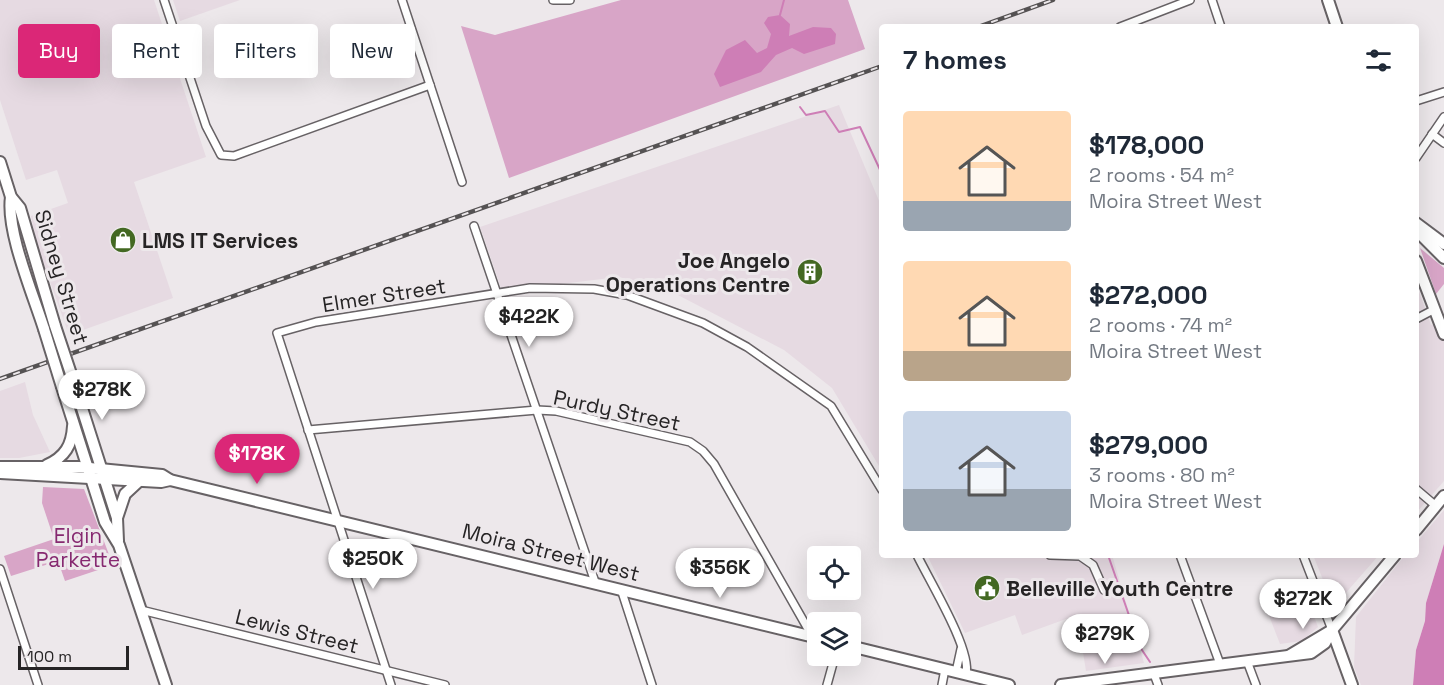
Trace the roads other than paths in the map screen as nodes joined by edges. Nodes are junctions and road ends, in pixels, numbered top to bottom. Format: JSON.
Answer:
{"nodes":[{"id":1,"x":164,"y":0,"type":"edge"},
{"id":2,"x":402,"y":0,"type":"edge"},
{"id":3,"x":552,"y":0,"type":"edge"},
{"id":4,"x":570,"y":0,"type":"edge"},
{"id":5,"x":1190,"y":0,"type":"edge"},
{"id":6,"x":1212,"y":0,"type":"edge"},
{"id":7,"x":1328,"y":0,"type":"edge"},
{"id":8,"x":1128,"y":24,"type":"edge"},
{"id":9,"x":1220,"y":24,"type":"edge"},
{"id":10,"x":1336,"y":24,"type":"edge"},
{"id":11,"x":430,"y":86,"type":"junction"},
{"id":12,"x":1444,"y":92,"type":"edge"},
{"id":13,"x":1419,"y":101,"type":"edge"},
{"id":14,"x":1444,"y":117,"type":"edge"},
{"id":15,"x":1432,"y":134,"type":"junction"},
{"id":16,"x":1444,"y":142,"type":"edge"},
{"id":17,"x":1419,"y":154,"type":"edge"},
{"id":18,"x":0,"y":162,"type":"edge"},
{"id":19,"x":462,"y":182,"type":"dead end"},
{"id":20,"x":11,"y":197,"type":"junction"},
{"id":21,"x":1419,"y":225,"type":"edge"},
{"id":22,"x":474,"y":226,"type":"dead end"},
{"id":23,"x":1419,"y":233,"type":"edge"},
{"id":24,"x":1444,"y":244,"type":"edge"},
{"id":25,"x":1444,"y":258,"type":"edge"},
{"id":26,"x":1419,"y":266,"type":"edge"},
{"id":27,"x":497,"y":294,"type":"junction"},
{"id":28,"x":1440,"y":305,"type":"edge"},
{"id":29,"x":1419,"y":317,"type":"edge"},
{"id":30,"x":1444,"y":334,"type":"edge"},
{"id":31,"x":537,"y":410,"type":"junction"},
{"id":32,"x":73,"y":422,"type":"junction"},
{"id":33,"x":308,"y":430,"type":"junction"},
{"id":34,"x":45,"y":466,"type":"junction"},
{"id":35,"x":0,"y":467,"type":"edge"},
{"id":36,"x":89,"y":472,"type":"junction"},
{"id":37,"x":0,"y":473,"type":"edge"},
{"id":38,"x":103,"y":473,"type":"junction"},
{"id":39,"x":170,"y":480,"type":"junction"},
{"id":40,"x":139,"y":481,"type":"junction"},
{"id":41,"x":879,"y":485,"type":"edge"},
{"id":42,"x":1419,"y":492,"type":"edge"},
{"id":43,"x":1444,"y":496,"type":"edge"},
{"id":44,"x":1436,"y":506,"type":"junction"},
{"id":45,"x":117,"y":518,"type":"junction"},
{"id":46,"x":337,"y":519,"type":"junction"},
{"id":47,"x":1419,"y":526,"type":"edge"},
{"id":48,"x":119,"y":545,"type":"junction"},
{"id":49,"x":918,"y":558,"type":"edge"},
{"id":50,"x":1082,"y":558,"type":"edge"},
{"id":51,"x":1181,"y":558,"type":"edge"},
{"id":52,"x":1304,"y":558,"type":"edge"},
{"id":53,"x":1392,"y":558,"type":"edge"},
{"id":54,"x":0,"y":569,"type":"edge"},
{"id":55,"x":595,"y":582,"type":"junction"},
{"id":56,"x":621,"y":589,"type":"junction"},
{"id":57,"x":1104,"y":590,"type":"dead end"},
{"id":58,"x":141,"y":610,"type":"junction"},
{"id":59,"x":807,"y":625,"type":"edge"},
{"id":60,"x":1332,"y":630,"type":"junction"},
{"id":61,"x":807,"y":635,"type":"edge"},
{"id":62,"x":861,"y":649,"type":"edge"},
{"id":63,"x":1340,"y":652,"type":"junction"},
{"id":64,"x":1311,"y":653,"type":"junction"},
{"id":65,"x":1290,"y":655,"type":"junction"},
{"id":66,"x":1247,"y":661,"type":"junction"},
{"id":67,"x":1220,"y":664,"type":"junction"},
{"id":68,"x":832,"y":666,"type":"edge"},
{"id":69,"x":386,"y":670,"type":"junction"},
{"id":70,"x":956,"y":672,"type":"junction"},
{"id":71,"x":1154,"y":674,"type":"junction"},
{"id":72,"x":38,"y":685,"type":"edge"},
{"id":73,"x":166,"y":685,"type":"edge"},
{"id":74,"x":391,"y":685,"type":"edge"},
{"id":75,"x":445,"y":685,"type":"edge"},
{"id":76,"x":652,"y":685,"type":"edge"},
{"id":77,"x":827,"y":685,"type":"edge"},
{"id":78,"x":942,"y":685,"type":"edge"},
{"id":79,"x":1009,"y":685,"type":"edge"},
{"id":80,"x":1061,"y":685,"type":"edge"},
{"id":81,"x":1158,"y":685,"type":"edge"},
{"id":82,"x":1256,"y":685,"type":"edge"},
{"id":83,"x":1352,"y":685,"type":"edge"}],
"edges":[{"from":1,"to":11,"type":"street"},
{"from":2,"to":11,"type":"street"},
{"from":3,"to":4,"type":"street"},
{"from":5,"to":8,"type":"street"},
{"from":6,"to":9,"type":"street"},
{"from":7,"to":10,"type":"main road"},
{"from":11,"to":19,"type":"street"},
{"from":12,"to":13,"type":"street"},
{"from":14,"to":15,"type":"street"},
{"from":15,"to":16,"type":"street"},
{"from":15,"to":17,"type":"street"},
{"from":18,"to":20,"type":"main road","name":"Sidney Street"},
{"from":20,"to":32,"type":"main road","name":"Sidney Street","bridge":true},
{"from":20,"to":38,"type":"main road","name":"Sidney Street","bridge":true},
{"from":21,"to":24,"type":"main road"},
{"from":22,"to":27,"type":"street"},
{"from":23,"to":25,"type":"main road"},
{"from":26,"to":28,"type":"main road"},
{"from":27,"to":31,"type":"street"},
{"from":27,"to":33,"type":"street","name":"Elmer Street"},
{"from":27,"to":41,"type":"street","name":"Elmer Street"},
{"from":28,"to":29,"type":"street"},
{"from":28,"to":30,"type":"main road"},
{"from":31,"to":33,"type":"street","name":"Purdy Street"},
{"from":31,"to":55,"type":"street"},
{"from":31,"to":59,"type":"street","name":"Purdy Street"},
{"from":32,"to":34,"type":"main road"},
{"from":32,"to":36,"type":"main road","name":"Sidney Street"},
{"from":33,"to":46,"type":"street"},
{"from":34,"to":35,"type":"main road","name":"Moira Street West"},
{"from":34,"to":36,"type":"main road","name":"Moira Street West"},
{"from":36,"to":37,"type":"main road","name":"Moira Street West"},
{"from":36,"to":38,"type":"main road","name":"Moira Street West"},
{"from":36,"to":48,"type":"main road","name":"Sidney Street"},
{"from":38,"to":39,"type":"main road","name":"Moira Street West"},
{"from":38,"to":40,"type":"main road","name":"Moira Street West"},
{"from":38,"to":45,"type":"main road","name":"Sidney Street"},
{"from":39,"to":40,"type":"main road","name":"Moira Street West"},
{"from":39,"to":46,"type":"main road","name":"Moira Street West"},
{"from":40,"to":45,"type":"main road"},
{"from":42,"to":44,"type":"street"},
{"from":43,"to":44,"type":"main road"},
{"from":44,"to":47,"type":"main road"},
{"from":45,"to":48,"type":"main road","name":"Sidney Street"},
{"from":46,"to":55,"type":"main road","name":"Moira Street West"},
{"from":46,"to":69,"type":"street"},
{"from":48,"to":58,"type":"main road","name":"Sidney Street"},
{"from":49,"to":70,"type":"street"},
{"from":50,"to":57,"type":"street"},
{"from":51,"to":67,"type":"street"},
{"from":52,"to":60,"type":"street"},
{"from":53,"to":60,"type":"main road"},
{"from":54,"to":72,"type":"street"},
{"from":55,"to":56,"type":"main road","name":"Moira Street West"},
{"from":56,"to":61,"type":"main road","name":"Moira Street West"},
{"from":56,"to":76,"type":"street"},
{"from":58,"to":69,"type":"street","name":"Lewis Street"},
{"from":58,"to":73,"type":"main road","name":"Sidney Street"},
{"from":60,"to":63,"type":"main road"},
{"from":60,"to":64,"type":"main road"},
{"from":60,"to":65,"type":"main road"},
{"from":62,"to":70,"type":"main road"},
{"from":63,"to":64,"type":"main road"},
{"from":63,"to":83,"type":"main road"},
{"from":64,"to":65,"type":"main road"},
{"from":65,"to":66,"type":"main road"},
{"from":66,"to":67,"type":"main road"},
{"from":66,"to":82,"type":"street"},
{"from":67,"to":71,"type":"main road"},
{"from":68,"to":77,"type":"street"},
{"from":69,"to":74,"type":"street"},
{"from":69,"to":75,"type":"street","name":"Lewis Street"},
{"from":70,"to":78,"type":"street"},
{"from":70,"to":79,"type":"main road"},
{"from":71,"to":80,"type":"main road"},
{"from":71,"to":81,"type":"street"}]}
